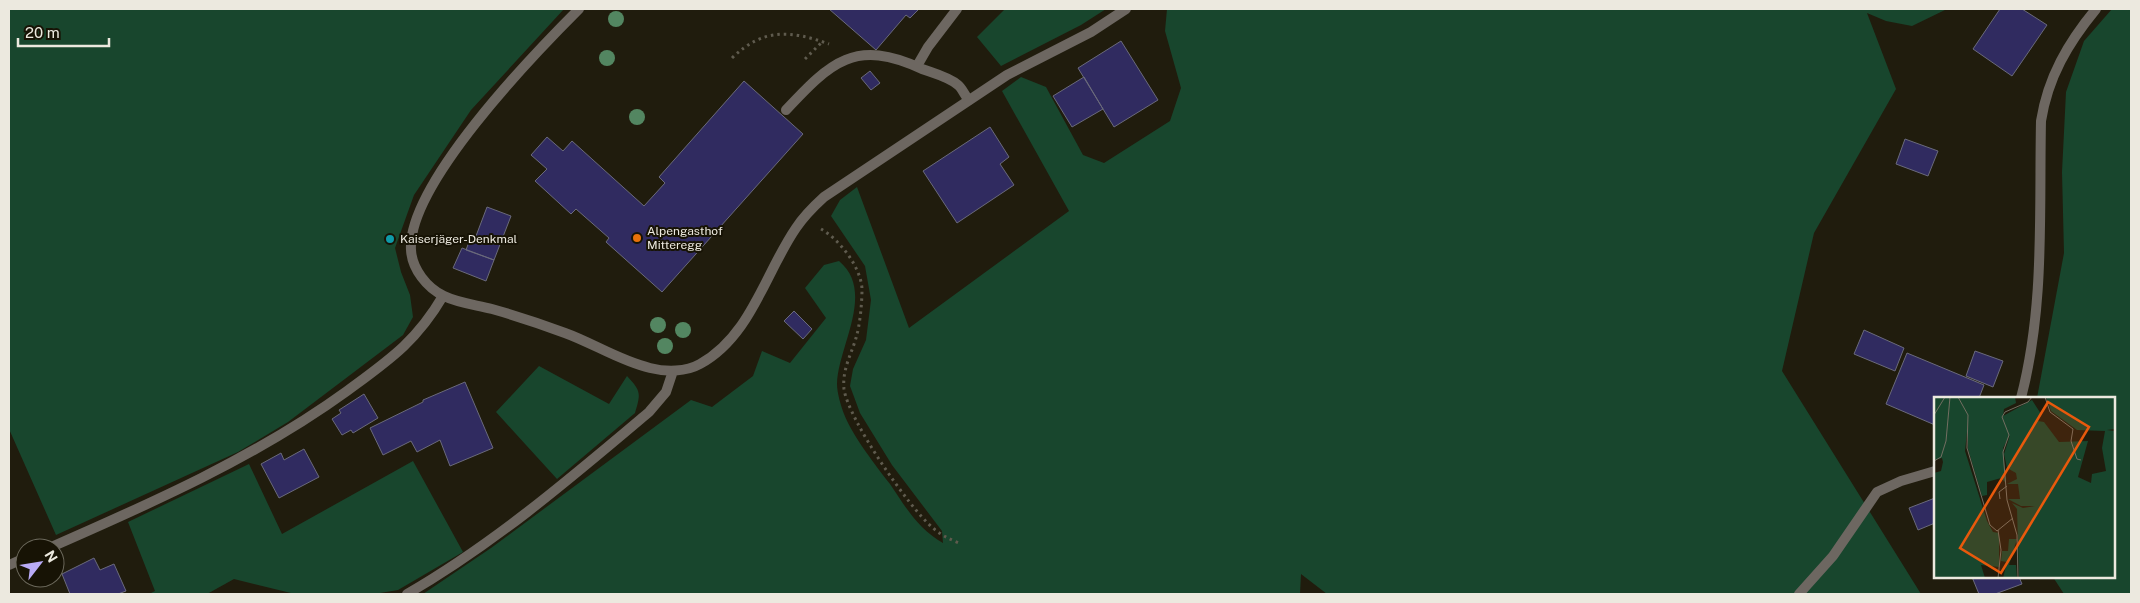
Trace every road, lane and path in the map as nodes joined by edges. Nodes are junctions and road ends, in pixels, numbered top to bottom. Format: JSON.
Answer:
{"nodes":[{"id":1,"x":579,"y":9,"type":"edge"},
{"id":2,"x":958,"y":9,"type":"edge"},
{"id":3,"x":1126,"y":9,"type":"edge"},
{"id":4,"x":2096,"y":9,"type":"edge"},
{"id":5,"x":858,"y":55,"type":"junction"},
{"id":6,"x":732,"y":58,"type":"dead end"},
{"id":7,"x":917,"y":66,"type":"junction"},
{"id":8,"x":969,"y":100,"type":"junction"},
{"id":9,"x":786,"y":110,"type":"dead end"},
{"id":10,"x":803,"y":218,"type":"junction"},
{"id":11,"x":443,"y":296,"type":"junction"},
{"id":12,"x":673,"y":371,"type":"junction"},
{"id":13,"x":2021,"y":397,"type":"edge"},
{"id":14,"x":1934,"y":471,"type":"edge"},
{"id":15,"x":65,"y":541,"type":"edge"},
{"id":16,"x":959,"y":543,"type":"dead end"},
{"id":17,"x":407,"y":594,"type":"edge"},
{"id":18,"x":1799,"y":594,"type":"edge"}],
"edges":[{"from":1,"to":11,"type":"street"},
{"from":2,"to":7,"type":"street"},
{"from":3,"to":8,"type":"street"},
{"from":4,"to":13,"type":"street"},
{"from":5,"to":6,"type":"path"},
{"from":5,"to":7,"type":"street"},
{"from":5,"to":9,"type":"street"},
{"from":7,"to":8,"type":"street"},
{"from":8,"to":10,"type":"street"},
{"from":10,"to":12,"type":"street"},
{"from":10,"to":16,"type":"path"},
{"from":11,"to":12,"type":"street"},
{"from":11,"to":15,"type":"street"},
{"from":12,"to":17,"type":"street"},
{"from":14,"to":18,"type":"street"}]}
